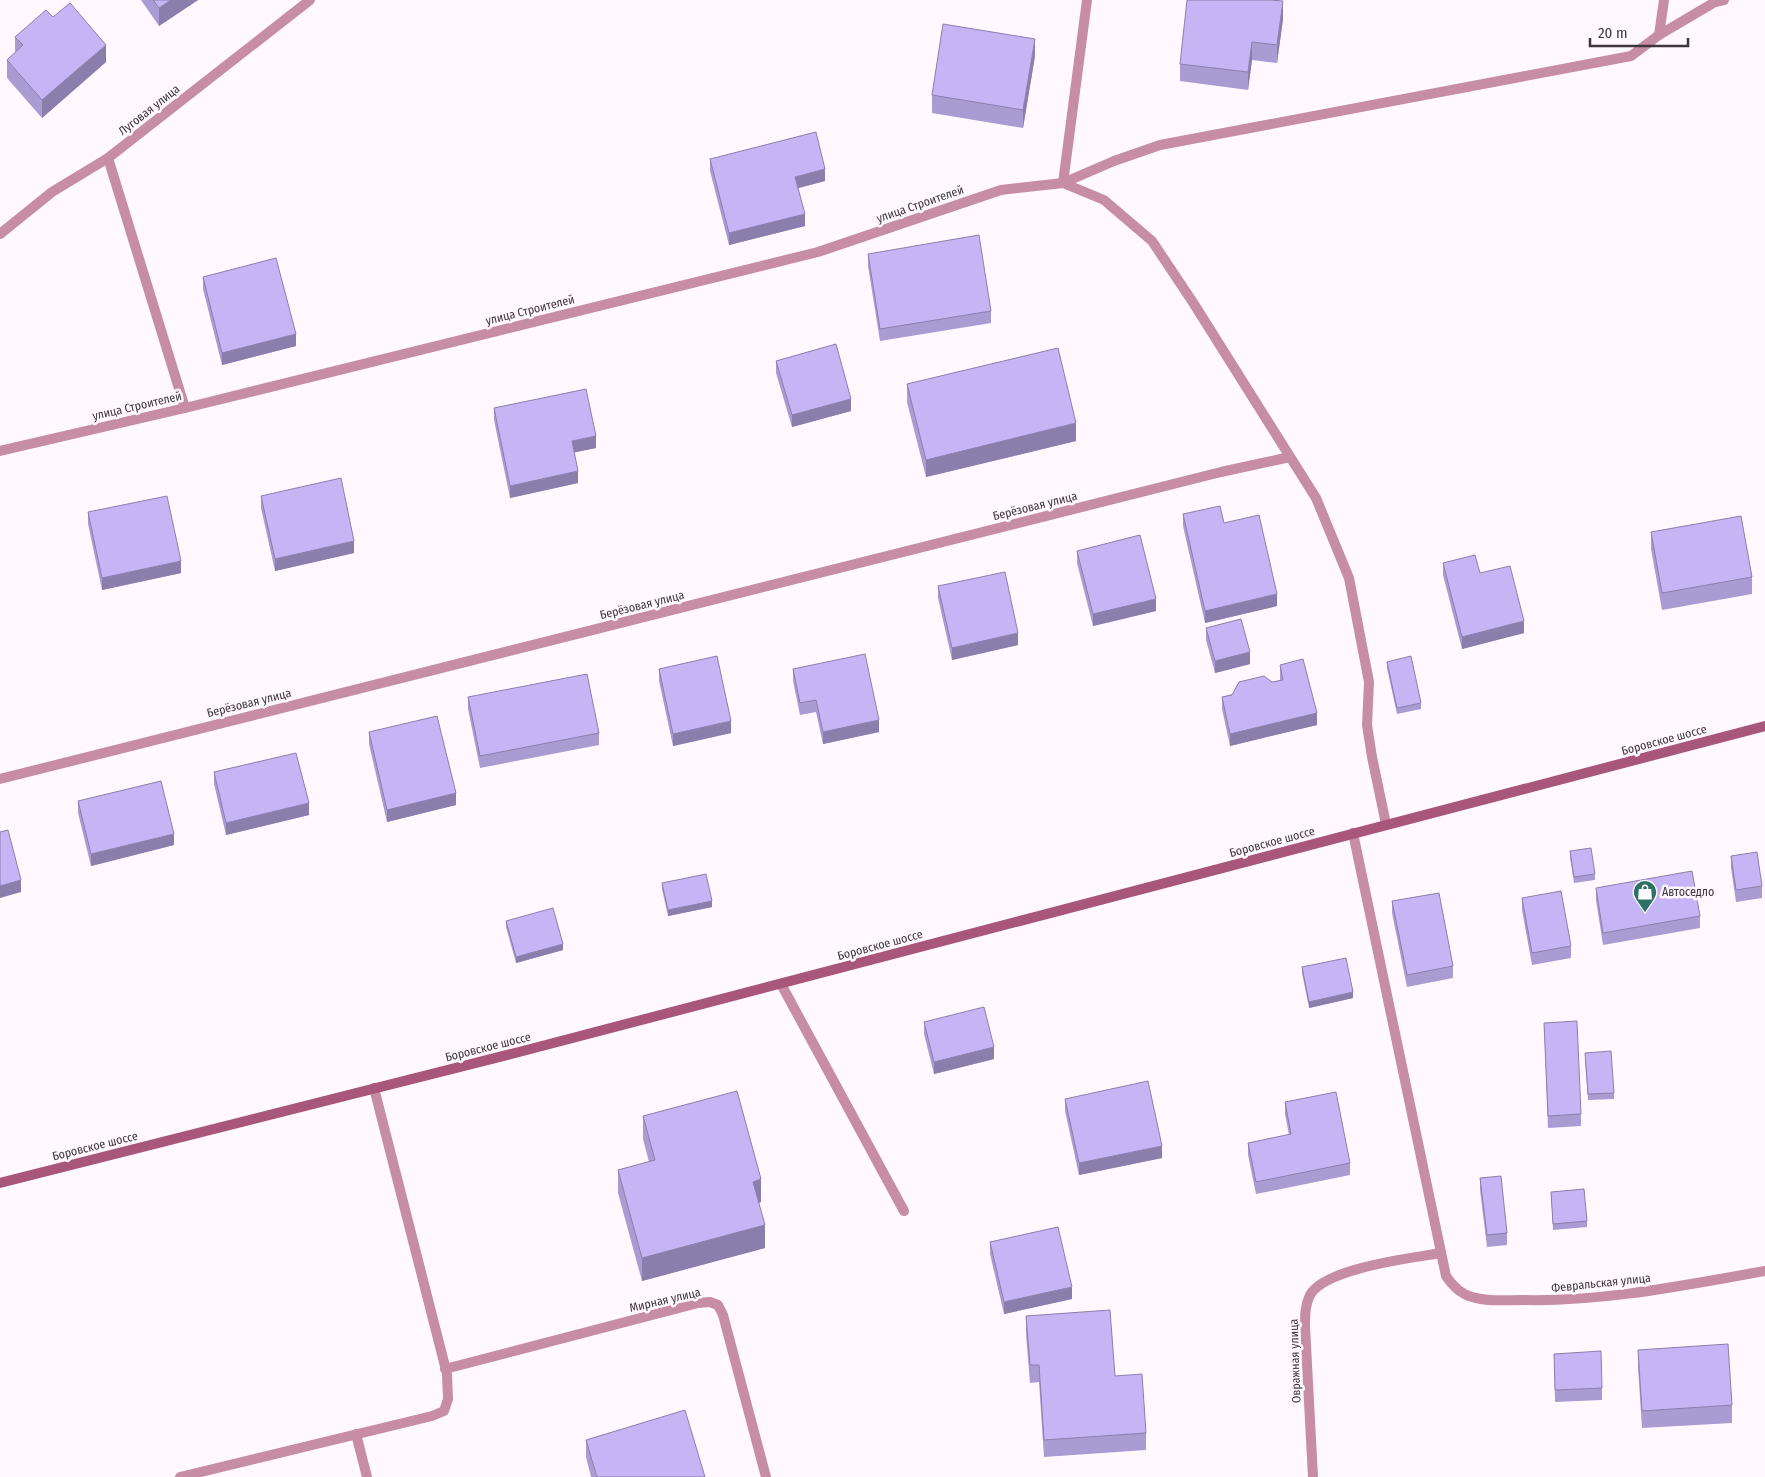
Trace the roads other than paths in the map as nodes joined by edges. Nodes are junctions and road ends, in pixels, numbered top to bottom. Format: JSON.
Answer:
{"nodes":[{"id":1,"x":310,"y":0,"type":"edge"},
{"id":2,"x":1087,"y":0,"type":"edge"},
{"id":3,"x":1664,"y":0,"type":"edge"},
{"id":4,"x":1724,"y":0,"type":"edge"},
{"id":5,"x":1659,"y":35,"type":"junction"},
{"id":6,"x":108,"y":158,"type":"junction"},
{"id":7,"x":1063,"y":183,"type":"junction"},
{"id":8,"x":0,"y":234,"type":"edge"},
{"id":9,"x":185,"y":408,"type":"junction"},
{"id":10,"x":0,"y":451,"type":"edge"},
{"id":11,"x":1290,"y":457,"type":"junction"},
{"id":12,"x":1765,"y":726,"type":"edge"},
{"id":13,"x":0,"y":779,"type":"edge"},
{"id":14,"x":1386,"y":824,"type":"junction"},
{"id":15,"x":1353,"y":833,"type":"junction"},
{"id":16,"x":781,"y":984,"type":"junction"},
{"id":17,"x":374,"y":1088,"type":"junction"},
{"id":18,"x":0,"y":1183,"type":"edge"},
{"id":19,"x":904,"y":1211,"type":"dead end"},
{"id":20,"x":1441,"y":1253,"type":"junction"},
{"id":21,"x":1765,"y":1271,"type":"edge"},
{"id":22,"x":445,"y":1369,"type":"junction"},
{"id":23,"x":356,"y":1434,"type":"junction"},
{"id":24,"x":180,"y":1477,"type":"edge"},
{"id":25,"x":367,"y":1477,"type":"edge"},
{"id":26,"x":766,"y":1477,"type":"edge"},
{"id":27,"x":1313,"y":1477,"type":"edge"}],
"edges":[{"from":1,"to":6,"type":"street","name":"Луговая улица"},
{"from":2,"to":7,"type":"street"},
{"from":3,"to":5,"type":"street"},
{"from":4,"to":5,"type":"street"},
{"from":5,"to":7,"type":"street"},
{"from":6,"to":8,"type":"street","name":"Луговая улица"},
{"from":6,"to":9,"type":"street"},
{"from":7,"to":9,"type":"street","name":"улица Строителей"},
{"from":7,"to":11,"type":"street"},
{"from":9,"to":10,"type":"street","name":"улица Строителей"},
{"from":11,"to":13,"type":"street","name":"Берёзовая улица"},
{"from":11,"to":14,"type":"street"},
{"from":12,"to":14,"type":"main road","name":"Боровское шоссе"},
{"from":14,"to":15,"type":"main road","name":"Боровское шоссе"},
{"from":15,"to":16,"type":"main road","name":"Боровское шоссе"},
{"from":15,"to":20,"type":"street"},
{"from":16,"to":17,"type":"main road","name":"Боровское шоссе"},
{"from":16,"to":19,"type":"street"},
{"from":17,"to":18,"type":"main road","name":"Боровское шоссе"},
{"from":17,"to":22,"type":"street"},
{"from":20,"to":21,"type":"street","name":"Февральская улица"},
{"from":20,"to":27,"type":"street","name":"Овражная улица"},
{"from":22,"to":23,"type":"street"},
{"from":22,"to":26,"type":"street","name":"Мирная улица"},
{"from":23,"to":24,"type":"street"},
{"from":23,"to":25,"type":"street"}]}
